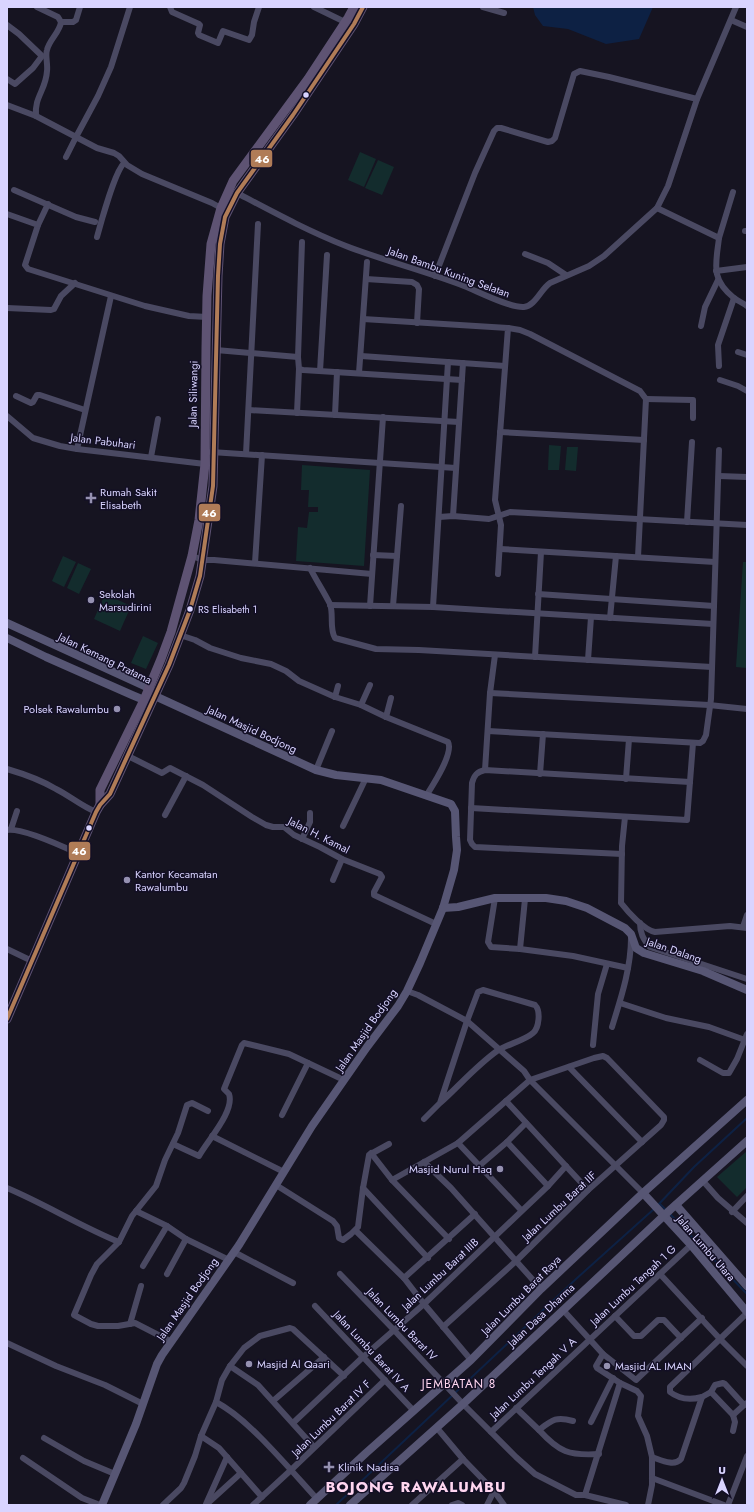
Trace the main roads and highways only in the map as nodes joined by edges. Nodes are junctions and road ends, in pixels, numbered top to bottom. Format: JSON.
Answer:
{"nodes":[{"id":1,"x":354,"y":7,"type":"edge"},
{"id":2,"x":363,"y":7,"type":"edge"},
{"id":3,"x":311,"y":81,"type":"junction"},
{"id":4,"x":298,"y":101,"type":"junction"},
{"id":5,"x":210,"y":452,"type":"junction"},
{"id":6,"x":152,"y":692,"type":"junction"},
{"id":7,"x":135,"y":728,"type":"junction"},
{"id":8,"x":98,"y":808,"type":"junction"},
{"id":9,"x":7,"y":1019,"type":"edge"}],
"edges":[{"from":1,"to":3,"type":"main road"},
{"from":2,"to":3,"type":"main road"},
{"from":3,"to":4,"type":"main road","name":"Jalan Siliwangi"},
{"from":4,"to":5,"type":"main road","name":"Jalan Siliwangi"},
{"from":4,"to":5,"type":"main road","name":"Jalan Siliwangi"},
{"from":5,"to":6,"type":"main road","name":"Jalan Siliwangi"},
{"from":5,"to":6,"type":"main road","name":"Jalan Siliwangi"},
{"from":6,"to":7,"type":"main road","name":"Jalan Siliwangi"},
{"from":6,"to":7,"type":"main road","name":"Jalan Siliwangi"},
{"from":7,"to":8,"type":"main road"},
{"from":7,"to":8,"type":"main road"},
{"from":8,"to":9,"type":"main road"}]}
